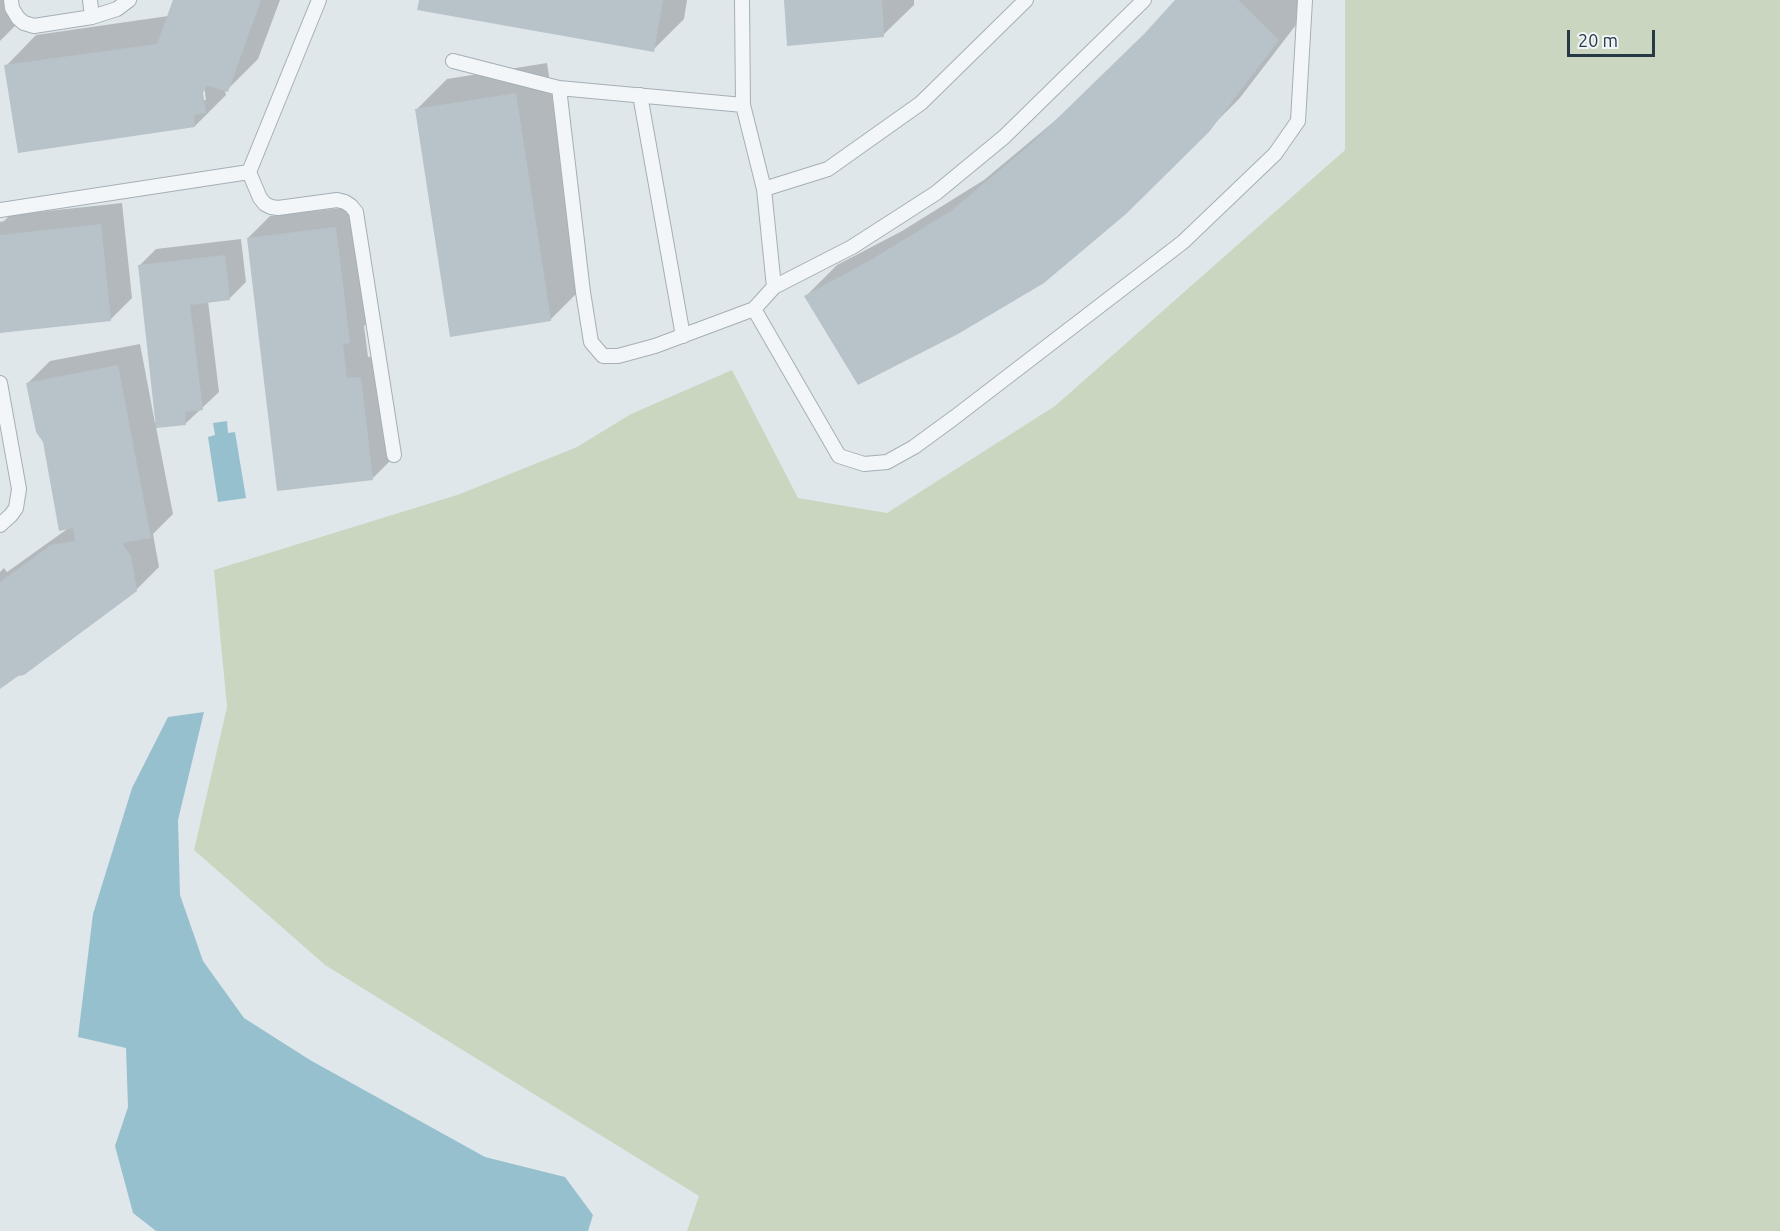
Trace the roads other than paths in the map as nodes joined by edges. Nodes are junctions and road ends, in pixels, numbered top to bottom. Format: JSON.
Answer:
{"nodes":[{"id":1,"x":11,"y":0,"type":"edge"},
{"id":2,"x":90,"y":0,"type":"edge"},
{"id":3,"x":129,"y":0,"type":"edge"},
{"id":4,"x":319,"y":0,"type":"edge"},
{"id":5,"x":742,"y":0,"type":"edge"},
{"id":6,"x":1026,"y":0,"type":"edge"},
{"id":7,"x":1144,"y":0,"type":"edge"},
{"id":8,"x":1305,"y":0,"type":"edge"},
{"id":9,"x":92,"y":17,"type":"junction"},
{"id":10,"x":453,"y":62,"type":"dead end"},
{"id":11,"x":559,"y":88,"type":"junction"},
{"id":12,"x":640,"y":95,"type":"junction"},
{"id":13,"x":743,"y":105,"type":"junction"},
{"id":14,"x":249,"y":172,"type":"junction"},
{"id":15,"x":764,"y":189,"type":"junction"},
{"id":16,"x":0,"y":210,"type":"edge"},
{"id":17,"x":774,"y":288,"type":"junction"},
{"id":18,"x":753,"y":309,"type":"junction"},
{"id":19,"x":683,"y":336,"type":"junction"},
{"id":20,"x":0,"y":383,"type":"edge"},
{"id":21,"x":394,"y":455,"type":"dead end"},
{"id":22,"x":0,"y":525,"type":"edge"}],
"edges":[{"from":1,"to":9,"type":"lane"},
{"from":2,"to":9,"type":"lane"},
{"from":3,"to":9,"type":"lane"},
{"from":4,"to":14,"type":"lane"},
{"from":5,"to":13,"type":"lane"},
{"from":6,"to":15,"type":"lane"},
{"from":7,"to":17,"type":"lane"},
{"from":8,"to":18,"type":"lane"},
{"from":10,"to":11,"type":"lane"},
{"from":11,"to":12,"type":"lane"},
{"from":11,"to":19,"type":"lane"},
{"from":12,"to":13,"type":"lane"},
{"from":12,"to":19,"type":"lane"},
{"from":13,"to":15,"type":"lane"},
{"from":14,"to":16,"type":"lane"},
{"from":14,"to":21,"type":"lane"},
{"from":15,"to":17,"type":"lane"},
{"from":17,"to":18,"type":"lane"},
{"from":18,"to":19,"type":"lane"},
{"from":20,"to":22,"type":"lane"}]}
